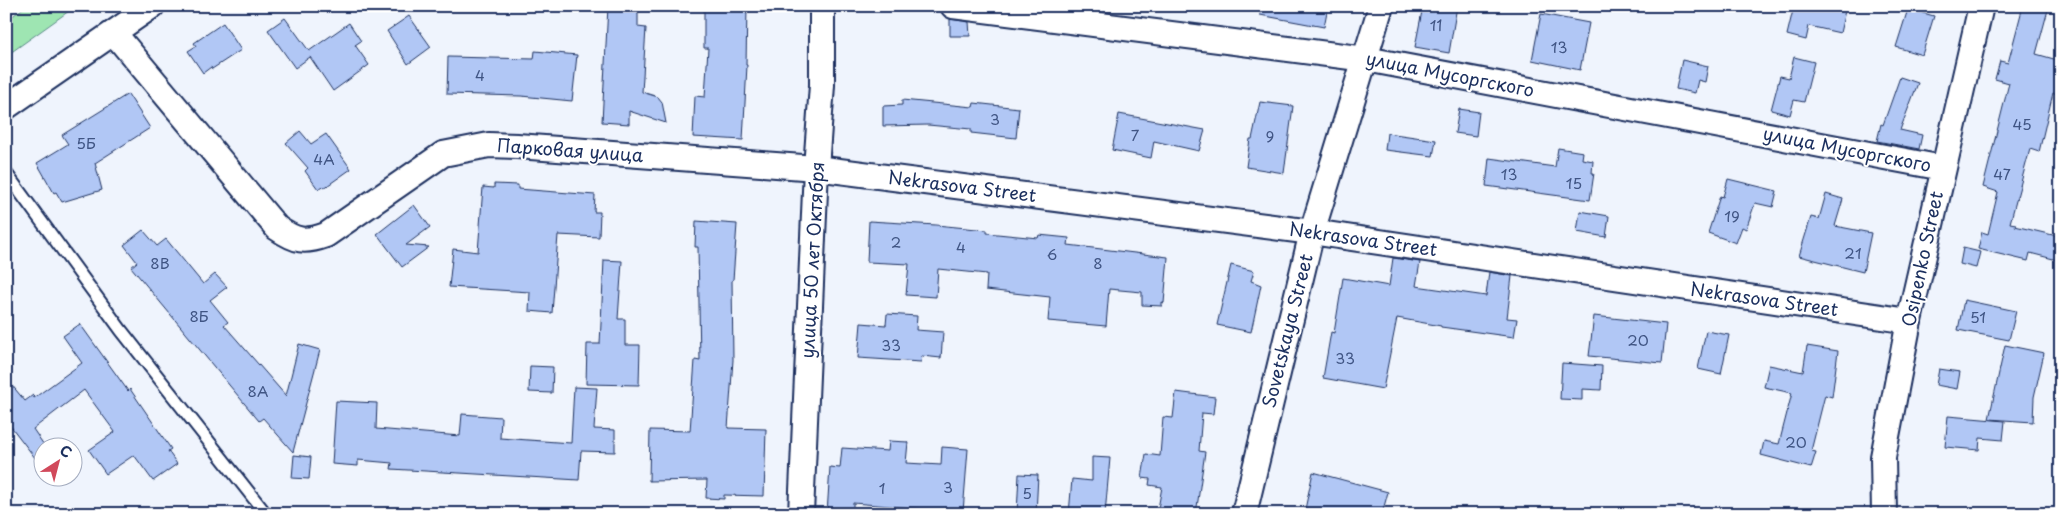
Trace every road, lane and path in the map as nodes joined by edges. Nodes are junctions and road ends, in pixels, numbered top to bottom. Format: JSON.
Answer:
{"nodes":[{"id":1,"x":152,"y":6,"type":"edge"},
{"id":2,"x":822,"y":6,"type":"edge"},
{"id":3,"x":953,"y":6,"type":"edge"},
{"id":4,"x":1380,"y":6,"type":"edge"},
{"id":5,"x":1981,"y":6,"type":"edge"},
{"id":6,"x":114,"y":33,"type":"junction"},
{"id":7,"x":1366,"y":59,"type":"junction"},
{"id":8,"x":6,"y":107,"type":"edge"},
{"id":9,"x":816,"y":168,"type":"junction"},
{"id":10,"x":1943,"y":168,"type":"junction"},
{"id":11,"x":6,"y":173,"type":"edge"},
{"id":12,"x":1312,"y":232,"type":"junction"},
{"id":13,"x":1909,"y":321,"type":"junction"},
{"id":14,"x":266,"y":514,"type":"edge"},
{"id":15,"x":801,"y":514,"type":"edge"},
{"id":16,"x":1244,"y":514,"type":"edge"},
{"id":17,"x":1884,"y":514,"type":"edge"}],
"edges":[{"from":1,"to":6,"type":"street"},
{"from":2,"to":9,"type":"street","name":"улица 50 лет Октября"},
{"from":3,"to":7,"type":"street","name":"улица Мусоргского"},
{"from":4,"to":7,"type":"street","name":"Sovetskaya Street"},
{"from":5,"to":10,"type":"street","name":"Osipenko Street"},
{"from":6,"to":8,"type":"street"},
{"from":6,"to":9,"type":"street","name":"Парковая улица"},
{"from":7,"to":10,"type":"street","name":"улица Мусоргского"},
{"from":7,"to":12,"type":"street","name":"Sovetskaya Street"},
{"from":9,"to":12,"type":"street","name":"Nekrasova Street"},
{"from":9,"to":15,"type":"street","name":"улица 50 лет Октября"},
{"from":10,"to":13,"type":"street","name":"Osipenko Street"},
{"from":11,"to":14,"type":"lane"},
{"from":12,"to":13,"type":"street","name":"Nekrasova Street"},
{"from":12,"to":16,"type":"street","name":"Sovetskaya Street"},
{"from":13,"to":17,"type":"street","name":"Osipenko Street"}]}
